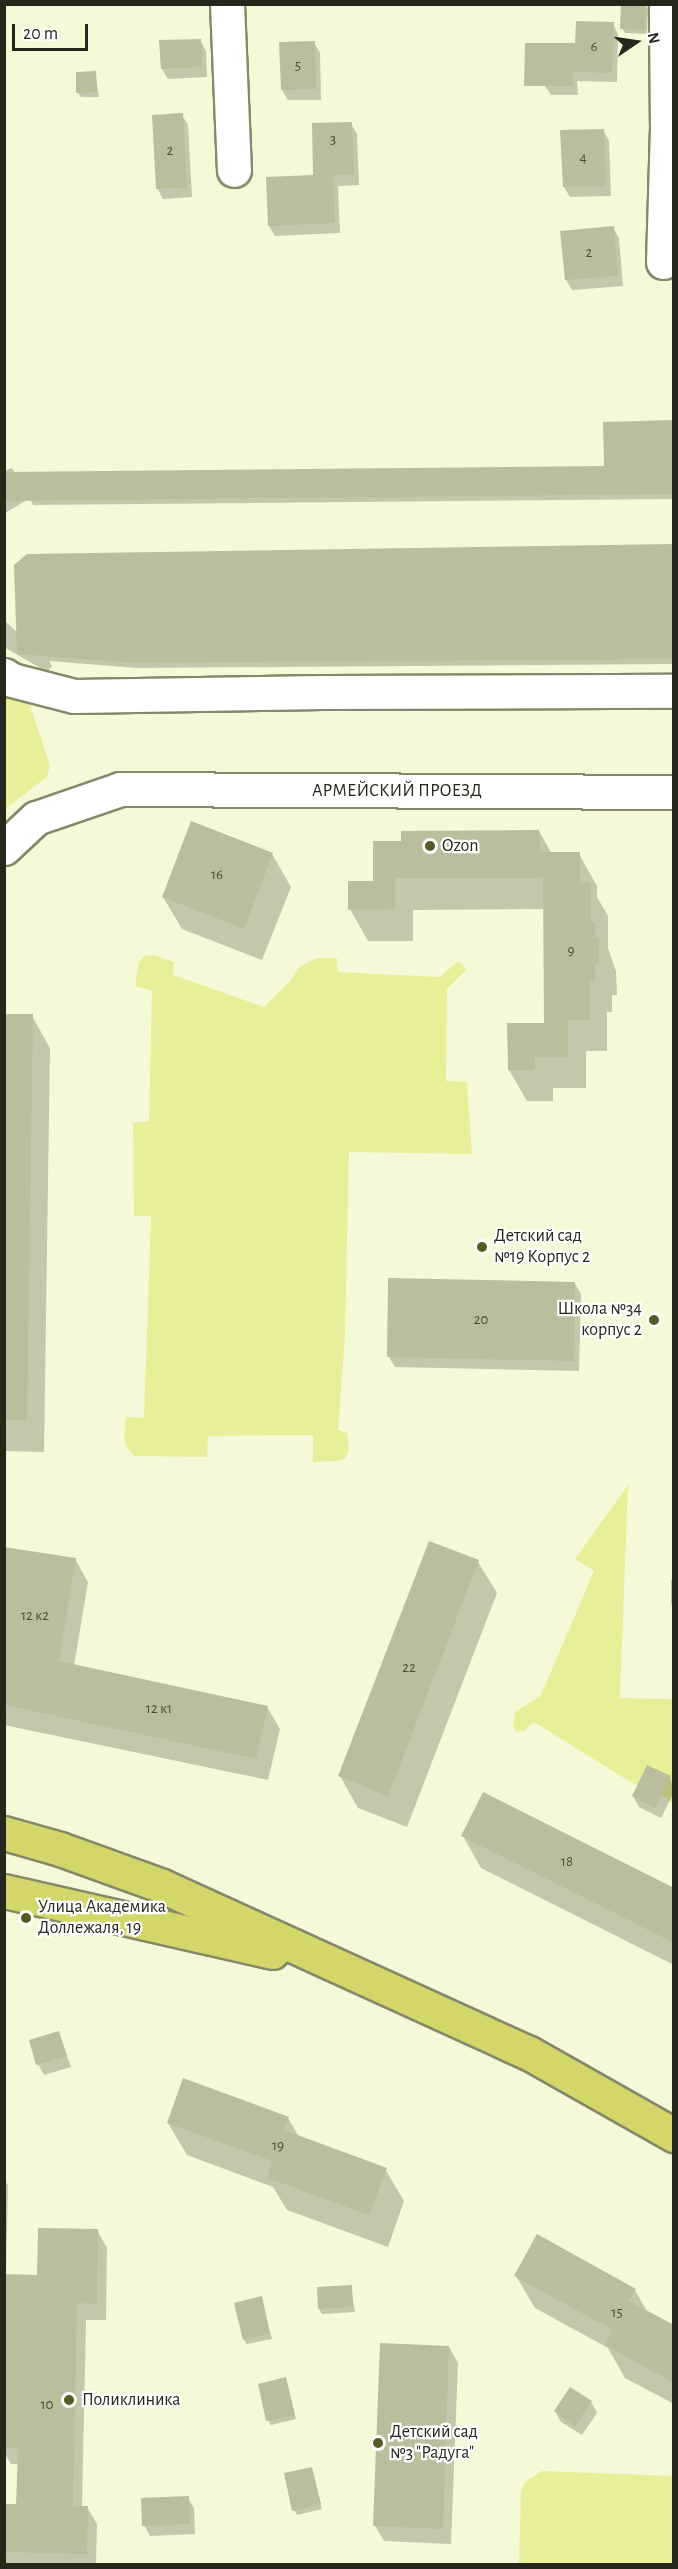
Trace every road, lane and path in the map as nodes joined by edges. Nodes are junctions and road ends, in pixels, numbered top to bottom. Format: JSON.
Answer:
{"nodes":[{"id":1,"x":227,"y":4,"type":"edge"},
{"id":2,"x":666,"y":4,"type":"edge"},
{"id":3,"x":234,"y":170,"type":"dead end"},
{"id":4,"x":663,"y":262,"type":"dead end"},
{"id":5,"x":4,"y":675,"type":"edge"},
{"id":6,"x":674,"y":691,"type":"edge"},
{"id":7,"x":674,"y":792,"type":"edge"},
{"id":8,"x":4,"y":848,"type":"edge"},
{"id":9,"x":4,"y":1833,"type":"edge"},
{"id":10,"x":60,"y":1849,"type":"junction"},
{"id":11,"x":4,"y":1891,"type":"edge"},
{"id":12,"x":51,"y":1902,"type":"junction"},
{"id":13,"x":346,"y":1970,"type":"junction"},
{"id":14,"x":674,"y":2134,"type":"edge"}],
"edges":[{"from":1,"to":3,"type":"street"},
{"from":2,"to":4,"type":"street"},
{"from":5,"to":6,"type":"street"},
{"from":7,"to":8,"type":"street","name":"АРМЕЙСКИЙ ПРОЕЗД"},
{"from":9,"to":10,"type":"main road"},
{"from":10,"to":12,"type":"main road"},
{"from":10,"to":13,"type":"main road"},
{"from":11,"to":12,"type":"main road"},
{"from":12,"to":13,"type":"main road"},
{"from":13,"to":14,"type":"main road"}]}
